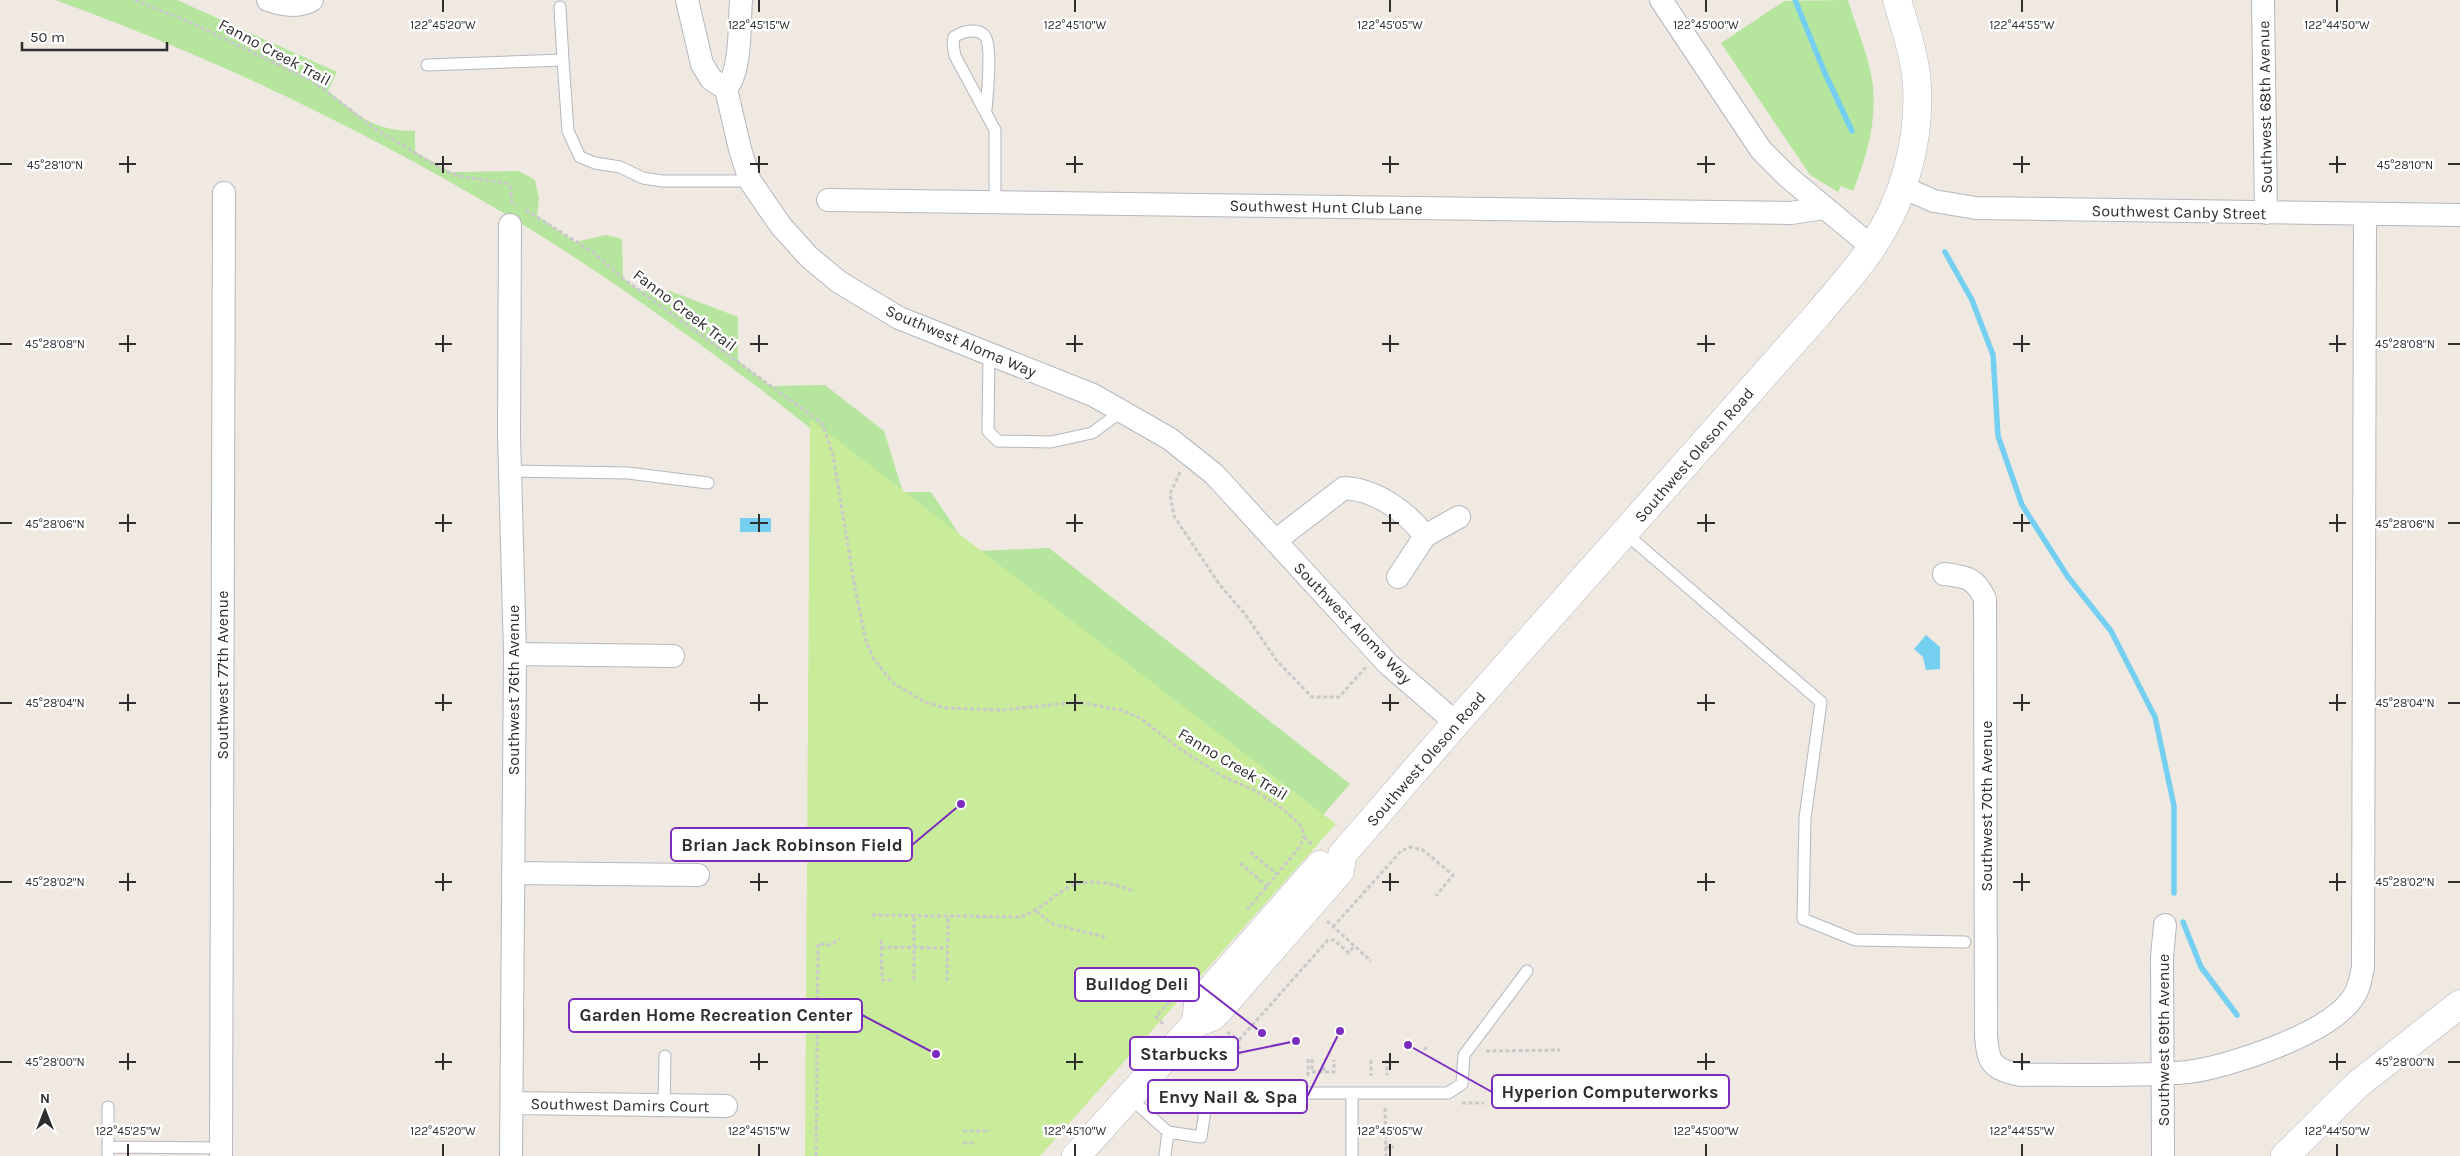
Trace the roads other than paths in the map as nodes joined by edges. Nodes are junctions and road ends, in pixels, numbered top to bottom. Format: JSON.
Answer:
{"nodes":[{"id":1,"x":268,"y":0,"type":"edge"},
{"id":2,"x":312,"y":0,"type":"edge"},
{"id":3,"x":687,"y":0,"type":"edge"},
{"id":4,"x":741,"y":0,"type":"edge"},
{"id":5,"x":1661,"y":0,"type":"edge"},
{"id":6,"x":1897,"y":0,"type":"edge"},
{"id":7,"x":2263,"y":0,"type":"edge"},
{"id":8,"x":560,"y":7,"type":"dead end"},
{"id":9,"x":562,"y":60,"type":"junction"},
{"id":10,"x":427,"y":65,"type":"dead end"},
{"id":11,"x":726,"y":88,"type":"junction"},
{"id":12,"x":986,"y":110,"type":"junction"},
{"id":13,"x":750,"y":181,"type":"junction"},
{"id":14,"x":1902,"y":187,"type":"junction"},
{"id":15,"x":224,"y":193,"type":"dead end"},
{"id":16,"x":828,"y":200,"type":"dead end"},
{"id":17,"x":994,"y":202,"type":"junction"},
{"id":18,"x":1824,"y":208,"type":"junction"},
{"id":19,"x":2266,"y":213,"type":"junction"},
{"id":20,"x":2365,"y":215,"type":"junction"},
{"id":21,"x":2460,"y":215,"type":"edge"},
{"id":22,"x":510,"y":225,"type":"dead end"},
{"id":23,"x":1872,"y":247,"type":"junction"},
{"id":24,"x":989,"y":354,"type":"junction"},
{"id":25,"x":1122,"y":410,"type":"junction"},
{"id":26,"x":510,"y":471,"type":"junction"},
{"id":27,"x":708,"y":483,"type":"dead end"},
{"id":28,"x":1459,"y":517,"type":"dead end"},
{"id":29,"x":1626,"y":533,"type":"junction"},
{"id":30,"x":1425,"y":536,"type":"junction"},
{"id":31,"x":1275,"y":541,"type":"junction"},
{"id":32,"x":1944,"y":574,"type":"dead end"},
{"id":33,"x":1398,"y":577,"type":"dead end"},
{"id":34,"x":514,"y":654,"type":"junction"},
{"id":35,"x":673,"y":656,"type":"dead end"},
{"id":36,"x":1456,"y":723,"type":"junction"},
{"id":37,"x":513,"y":873,"type":"junction"},
{"id":38,"x":698,"y":875,"type":"dead end"},
{"id":39,"x":2165,"y":925,"type":"dead end"},
{"id":40,"x":1965,"y":942,"type":"dead end"},
{"id":41,"x":1527,"y":971,"type":"dead end"},
{"id":42,"x":2460,"y":1004,"type":"edge"},
{"id":43,"x":665,"y":1056,"type":"dead end"},
{"id":44,"x":2164,"y":1072,"type":"junction"},
{"id":45,"x":1352,"y":1093,"type":"junction"},
{"id":46,"x":1129,"y":1097,"type":"junction"},
{"id":47,"x":513,"y":1103,"type":"junction"},
{"id":48,"x":664,"y":1105,"type":"junction"},
{"id":49,"x":726,"y":1106,"type":"dead end"},
{"id":50,"x":108,"y":1107,"type":"dead end"},
{"id":51,"x":1168,"y":1132,"type":"junction"},
{"id":52,"x":108,"y":1152,"type":"edge"},
{"id":53,"x":221,"y":1152,"type":"edge"},
{"id":54,"x":511,"y":1156,"type":"edge"},
{"id":55,"x":1076,"y":1156,"type":"edge"},
{"id":56,"x":1165,"y":1156,"type":"edge"},
{"id":57,"x":1352,"y":1156,"type":"edge"},
{"id":58,"x":2163,"y":1156,"type":"edge"},
{"id":59,"x":2284,"y":1156,"type":"edge"}],
"edges":[{"from":1,"to":2,"type":"street"},
{"from":3,"to":11,"type":"street"},
{"from":4,"to":11,"type":"street"},
{"from":5,"to":18,"type":"street"},
{"from":6,"to":14,"type":"main road","name":"Southwest Oleson Road"},
{"from":7,"to":19,"type":"street","name":"Southwest 68th Avenue"},
{"from":8,"to":9,"type":"lane"},
{"from":9,"to":10,"type":"lane"},
{"from":9,"to":13,"type":"lane"},
{"from":11,"to":13,"type":"street","name":"Southwest Aloma Way"},
{"from":12,"to":12,"type":"lane"},
{"from":12,"to":17,"type":"lane"},
{"from":13,"to":24,"type":"street","name":"Southwest Aloma Way"},
{"from":14,"to":19,"type":"street","name":"Southwest Canby Street"},
{"from":14,"to":23,"type":"main road","name":"Southwest Oleson Road"},
{"from":15,"to":53,"type":"street","name":"Southwest 77th Avenue"},
{"from":16,"to":17,"type":"street","name":"Southwest Hunt Club Lane"},
{"from":17,"to":18,"type":"street","name":"Southwest Hunt Club Lane"},
{"from":18,"to":23,"type":"street"},
{"from":19,"to":20,"type":"street","name":"Southwest Canby Street"},
{"from":20,"to":21,"type":"street","name":"Southwest Canby Street"},
{"from":20,"to":44,"type":"street"},
{"from":22,"to":26,"type":"street","name":"Southwest 76th Avenue"},
{"from":23,"to":29,"type":"main road","name":"Southwest Oleson Road"},
{"from":24,"to":25,"type":"street","name":"Southwest Aloma Way"},
{"from":24,"to":25,"type":"lane"},
{"from":25,"to":31,"type":"street","name":"Southwest Aloma Way"},
{"from":26,"to":27,"type":"lane"},
{"from":26,"to":34,"type":"street","name":"Southwest 76th Avenue"},
{"from":28,"to":30,"type":"street"},
{"from":29,"to":36,"type":"main road","name":"Southwest Oleson Road"},
{"from":29,"to":40,"type":"lane"},
{"from":30,"to":31,"type":"street"},
{"from":30,"to":33,"type":"street"},
{"from":31,"to":36,"type":"street","name":"Southwest Aloma Way"},
{"from":32,"to":44,"type":"street","name":"Southwest 70th Avenue"},
{"from":34,"to":35,"type":"street"},
{"from":34,"to":37,"type":"street","name":"Southwest 76th Avenue"},
{"from":36,"to":46,"type":"main road","name":"Southwest Oleson Road"},
{"from":37,"to":38,"type":"street"},
{"from":37,"to":47,"type":"street","name":"Southwest 76th Avenue"},
{"from":39,"to":44,"type":"street","name":"Southwest 69th Avenue"},
{"from":41,"to":45,"type":"lane"},
{"from":42,"to":59,"type":"main road"},
{"from":43,"to":48,"type":"lane"},
{"from":44,"to":58,"type":"street","name":"Southwest 69th Avenue"},
{"from":45,"to":51,"type":"lane"},
{"from":45,"to":57,"type":"lane"},
{"from":46,"to":51,"type":"lane"},
{"from":46,"to":55,"type":"main road","name":"Southwest Oleson Road"},
{"from":47,"to":48,"type":"street","name":"Southwest Damirs Court"},
{"from":47,"to":54,"type":"street","name":"Southwest 76th Avenue"},
{"from":48,"to":49,"type":"street","name":"Southwest Damirs Court"},
{"from":50,"to":52,"type":"lane"},
{"from":51,"to":56,"type":"lane"},
{"from":52,"to":53,"type":"lane"}]}
